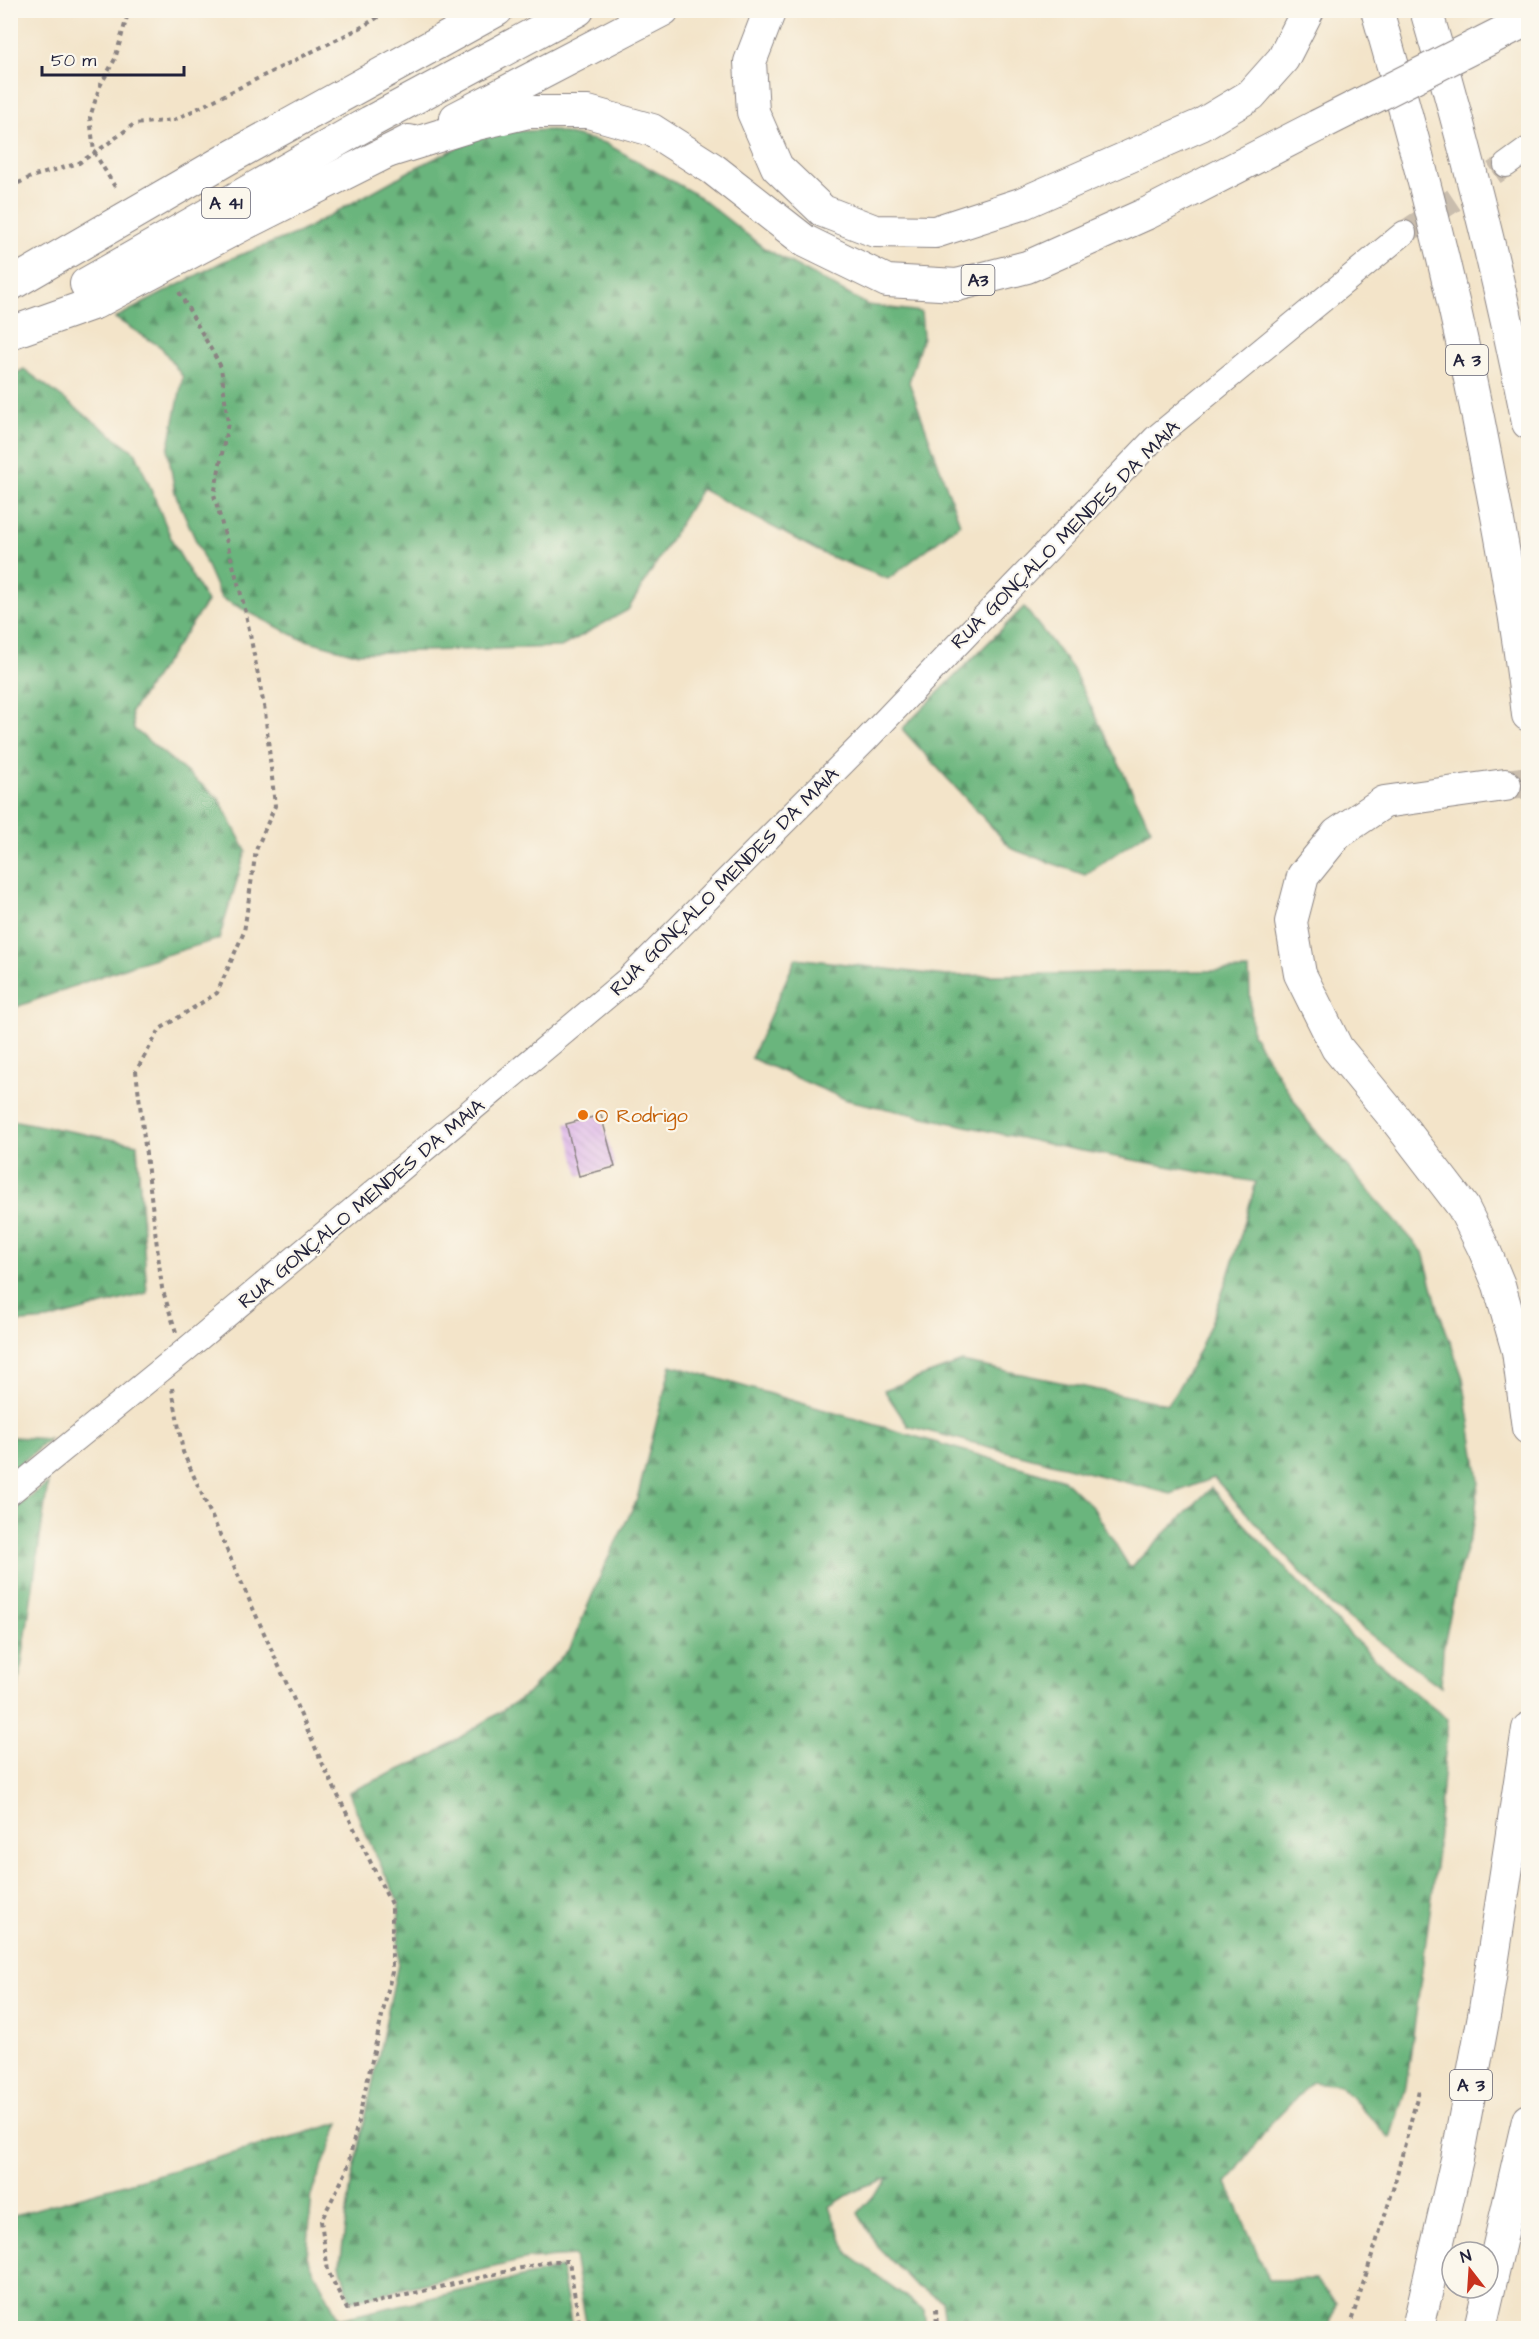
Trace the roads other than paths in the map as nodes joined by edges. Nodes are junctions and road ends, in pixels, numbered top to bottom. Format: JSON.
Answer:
{"nodes":[{"id":1,"x":497,"y":10,"type":"edge"},
{"id":2,"x":578,"y":10,"type":"edge"},
{"id":3,"x":663,"y":10,"type":"edge"},
{"id":4,"x":770,"y":10,"type":"edge"},
{"id":5,"x":1308,"y":10,"type":"edge"},
{"id":6,"x":1377,"y":10,"type":"edge"},
{"id":7,"x":1426,"y":10,"type":"edge"},
{"id":8,"x":1526,"y":20,"type":"edge"},
{"id":9,"x":1528,"y":148,"type":"edge"},
{"id":10,"x":390,"y":151,"type":"junction"},
{"id":11,"x":1506,"y":165,"type":"tunnel mouth"},
{"id":12,"x":1404,"y":233,"type":"tunnel mouth"},
{"id":13,"x":10,"y":285,"type":"edge"},
{"id":14,"x":10,"y":331,"type":"edge"},
{"id":15,"x":1528,"y":423,"type":"edge"},
{"id":16,"x":1528,"y":715,"type":"edge"},
{"id":17,"x":1505,"y":785,"type":"tunnel mouth"},
{"id":18,"x":1528,"y":1428,"type":"edge"},
{"id":19,"x":10,"y":1493,"type":"edge"},
{"id":20,"x":1528,"y":1729,"type":"edge"},
{"id":21,"x":1528,"y":2120,"type":"edge"},
{"id":22,"x":1418,"y":2328,"type":"edge"},
{"id":23,"x":1480,"y":2328,"type":"edge"}],
"edges":[{"from":1,"to":13,"type":"highway","number":"A 41"},
{"from":2,"to":14,"type":"highway","number":"A 41"},
{"from":3,"to":10,"type":"highway"},
{"from":4,"to":5,"type":"highway"},
{"from":6,"to":16,"type":"highway","number":"A 3"},
{"from":7,"to":15,"type":"highway","number":"A 3"},
{"from":8,"to":10,"type":"highway","number":"A3","bridge":true},
{"from":9,"to":11,"type":"street"},
{"from":10,"to":14,"type":"highway"},
{"from":12,"to":19,"type":"street","name":"RUA GONÇALO MENDES DA MAIA"},
{"from":17,"to":18,"type":"highway"},
{"from":20,"to":22,"type":"highway","number":"A 3"},
{"from":21,"to":23,"type":"highway"}]}
